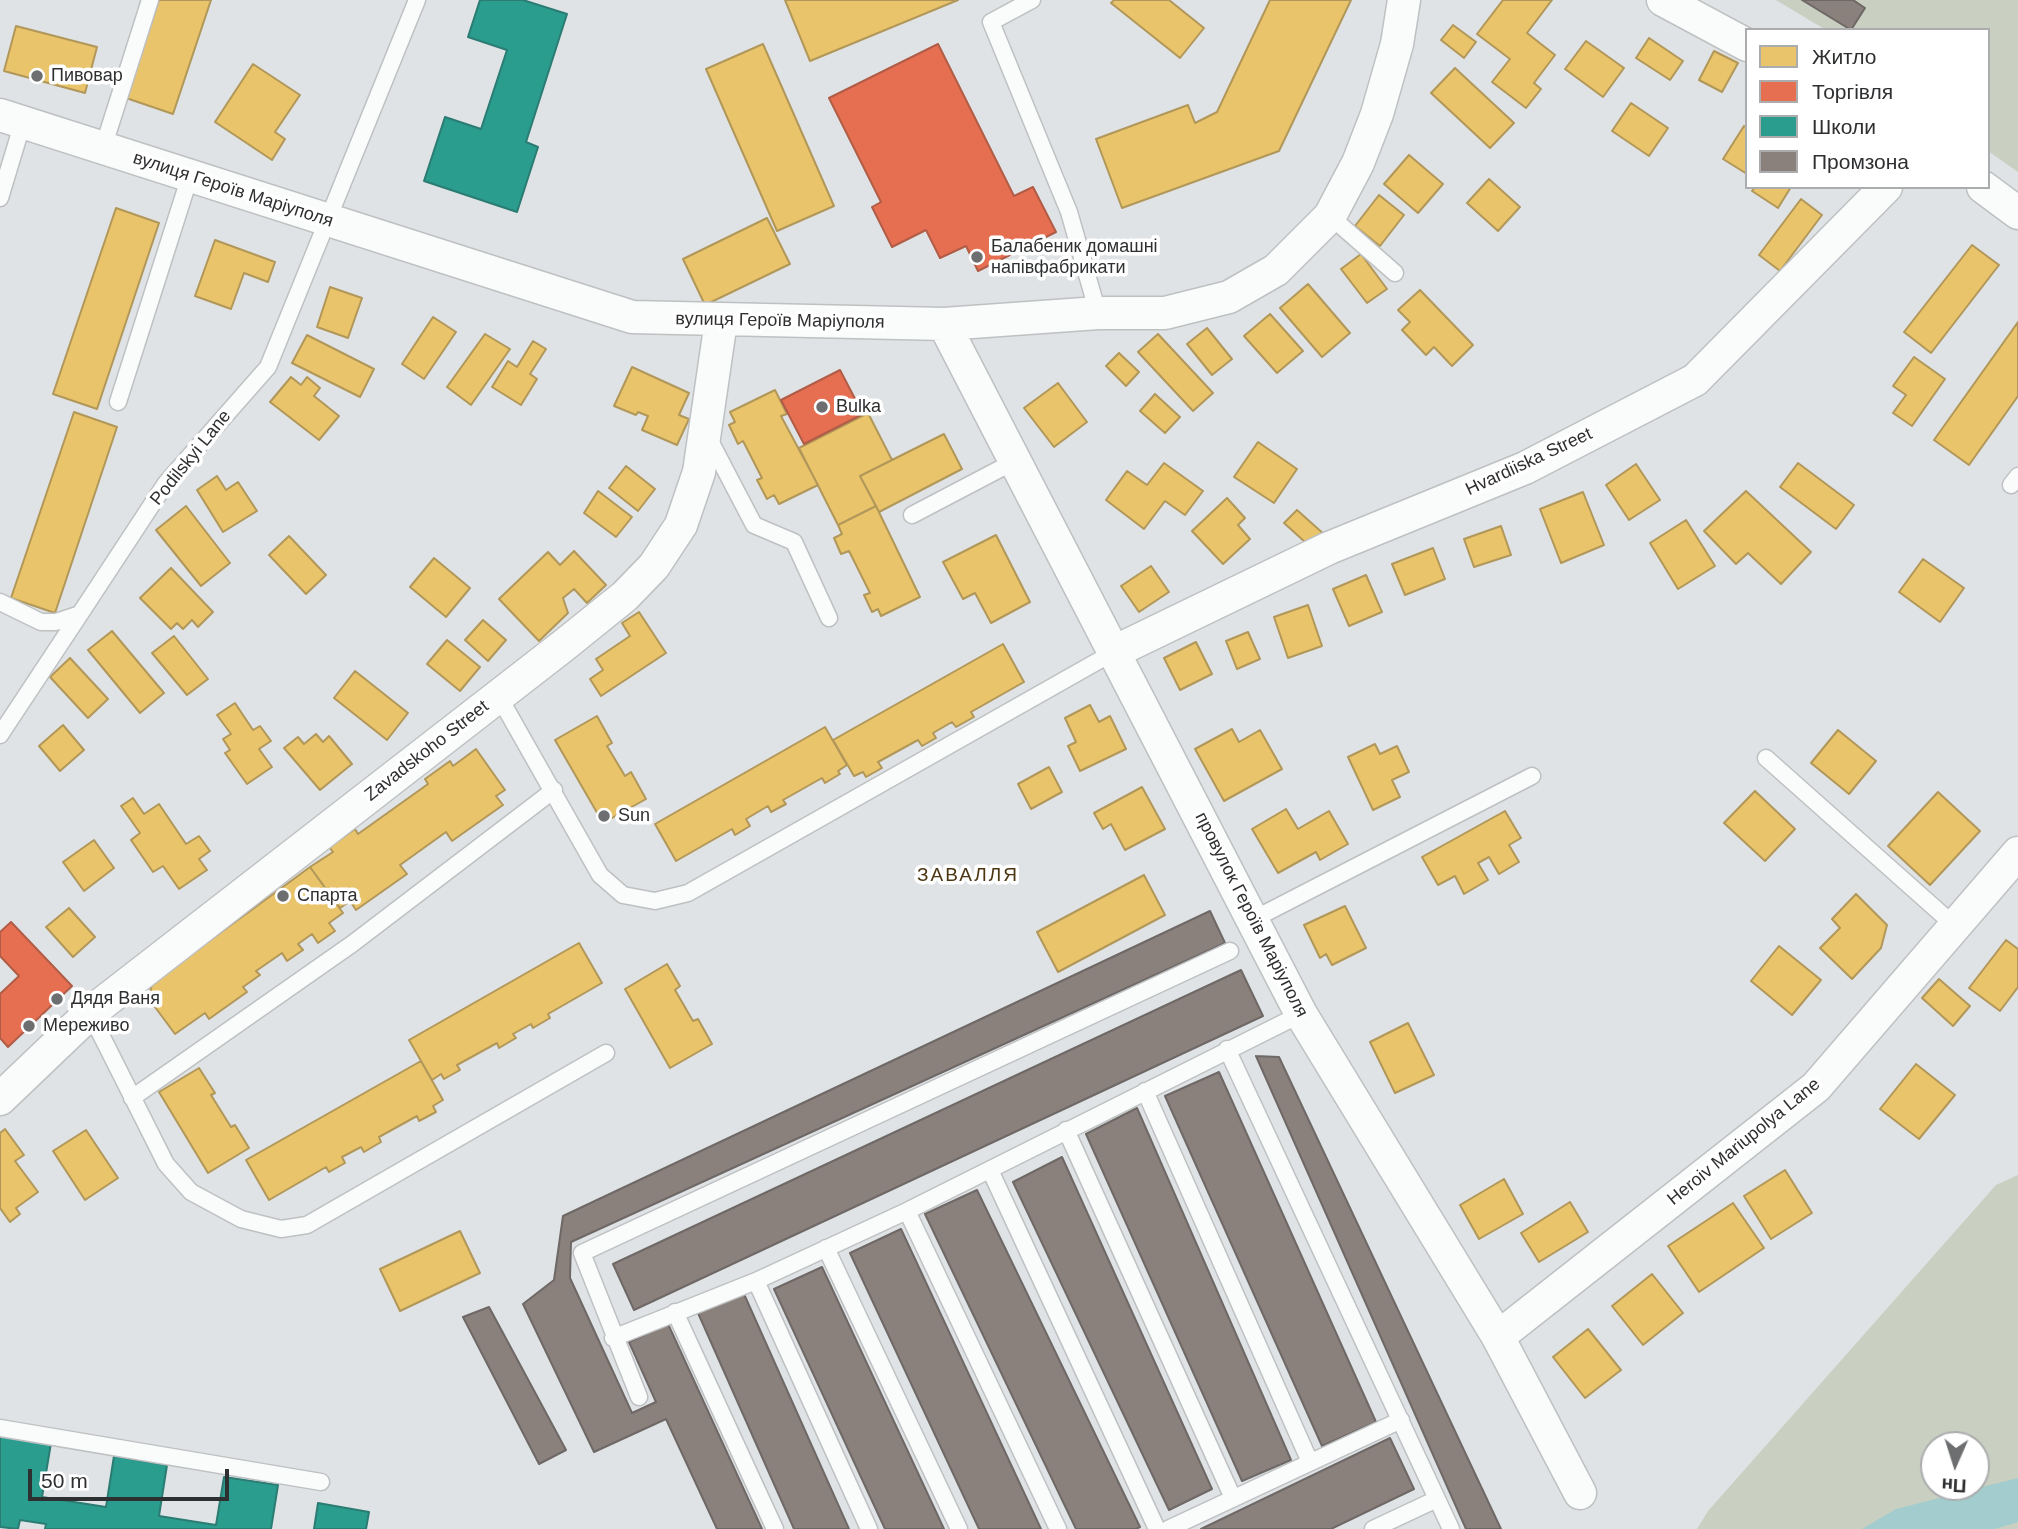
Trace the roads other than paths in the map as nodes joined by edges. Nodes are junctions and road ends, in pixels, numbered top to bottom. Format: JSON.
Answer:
{"nodes":[{"id":1,"x":150,"y":0,"type":"edge"},
{"id":2,"x":417,"y":0,"type":"edge"},
{"id":3,"x":1032,"y":0,"type":"edge"},
{"id":4,"x":1404,"y":0,"type":"edge"},
{"id":5,"x":1663,"y":0,"type":"edge"},
{"id":6,"x":1745,"y":44,"type":"edge"},
{"id":7,"x":11,"y":118,"type":"edge"},
{"id":8,"x":103,"y":148,"type":"junction"},
{"id":9,"x":190,"y":176,"type":"junction"},
{"id":10,"x":1884,"y":189,"type":"edge"},
{"id":11,"x":1986,"y":189,"type":"edge"},
{"id":12,"x":0,"y":198,"type":"edge"},
{"id":13,"x":2018,"y":213,"type":"edge"},
{"id":14,"x":1330,"y":216,"type":"junction"},
{"id":15,"x":329,"y":221,"type":"junction"},
{"id":16,"x":1395,"y":273,"type":"dead end"},
{"id":17,"x":1098,"y":313,"type":"junction"},
{"id":18,"x":721,"y":321,"type":"junction"},
{"id":19,"x":944,"y":324,"type":"junction"},
{"id":20,"x":118,"y":402,"type":"dead end"},
{"id":21,"x":705,"y":432,"type":"junction"},
{"id":22,"x":1015,"y":461,"type":"junction"},
{"id":23,"x":912,"y":514,"type":"dead end"},
{"id":24,"x":0,"y":602,"type":"edge"},
{"id":25,"x":80,"y":614,"type":"junction"},
{"id":26,"x":829,"y":618,"type":"dead end"},
{"id":27,"x":1114,"y":652,"type":"junction"},
{"id":28,"x":498,"y":695,"type":"junction"},
{"id":29,"x":0,"y":735,"type":"edge"},
{"id":30,"x":1766,"y":758,"type":"dead end"},
{"id":31,"x":1532,"y":776,"type":"dead end"},
{"id":32,"x":554,"y":790,"type":"junction"},
{"id":33,"x":2018,"y":853,"type":"edge"},
{"id":34,"x":1254,"y":919,"type":"junction"},
{"id":35,"x":1955,"y":926,"type":"junction"},
{"id":36,"x":1230,"y":951,"type":"dead end"},
{"id":37,"x":90,"y":1013,"type":"junction"},
{"id":38,"x":1300,"y":1014,"type":"junction"},
{"id":39,"x":1227,"y":1049,"type":"junction"},
{"id":40,"x":606,"y":1054,"type":"dead end"},
{"id":41,"x":1145,"y":1091,"type":"junction"},
{"id":42,"x":132,"y":1098,"type":"junction"},
{"id":43,"x":0,"y":1099,"type":"edge"},
{"id":44,"x":1066,"y":1130,"type":"junction"},
{"id":45,"x":990,"y":1170,"type":"junction"},
{"id":46,"x":906,"y":1211,"type":"junction"},
{"id":47,"x":826,"y":1248,"type":"junction"},
{"id":48,"x":756,"y":1281,"type":"junction"},
{"id":49,"x":675,"y":1312,"type":"junction"},
{"id":50,"x":1498,"y":1337,"type":"junction"},
{"id":51,"x":612,"y":1338,"type":"junction"},
{"id":52,"x":639,"y":1397,"type":"dead end"},
{"id":53,"x":1401,"y":1420,"type":"junction"},
{"id":54,"x":0,"y":1428,"type":"edge"},
{"id":55,"x":1310,"y":1462,"type":"junction"},
{"id":56,"x":321,"y":1482,"type":"dead end"},
{"id":57,"x":1580,"y":1493,"type":"dead end"},
{"id":58,"x":1233,"y":1498,"type":"junction"},
{"id":59,"x":1437,"y":1499,"type":"junction"},
{"id":60,"x":775,"y":1529,"type":"edge"},
{"id":61,"x":869,"y":1529,"type":"edge"},
{"id":62,"x":959,"y":1529,"type":"edge"},
{"id":63,"x":1058,"y":1529,"type":"edge"},
{"id":64,"x":1157,"y":1529,"type":"edge"},
{"id":65,"x":1167,"y":1529,"type":"edge"},
{"id":66,"x":1373,"y":1529,"type":"edge"},
{"id":67,"x":1451,"y":1529,"type":"edge"}],
"edges":[{"from":1,"to":8,"type":"lane"},
{"from":2,"to":15,"type":"lane","name":"Podilskyi Lane"},
{"from":3,"to":17,"type":"lane"},
{"from":4,"to":14,"type":"street","name":"вулиця Героїв Маріуполя"},
{"from":5,"to":6,"type":"street"},
{"from":7,"to":8,"type":"street","name":"вулиця Героїв Маріуполя"},
{"from":7,"to":12,"type":"lane"},
{"from":8,"to":9,"type":"street","name":"вулиця Героїв Маріуполя"},
{"from":9,"to":15,"type":"street","name":"вулиця Героїв Маріуполя"},
{"from":9,"to":20,"type":"lane"},
{"from":10,"to":27,"type":"street","name":"Hvardiiska Street"},
{"from":11,"to":13,"type":"street"},
{"from":14,"to":16,"type":"lane"},
{"from":14,"to":17,"type":"street","name":"вулиця Героїв Маріуполя"},
{"from":15,"to":18,"type":"street","name":"вулиця Героїв Маріуполя"},
{"from":15,"to":25,"type":"lane","name":"Podilskyi Lane"},
{"from":17,"to":19,"type":"street","name":"вулиця Героїв Маріуполя"},
{"from":18,"to":19,"type":"street","name":"вулиця Героїв Маріуполя"},
{"from":18,"to":21,"type":"street","name":"Zavadskoho Street"},
{"from":19,"to":22,"type":"street","name":"провулок Героїв Маріуполя"},
{"from":21,"to":26,"type":"lane"},
{"from":21,"to":28,"type":"street","name":"Zavadskoho Street"},
{"from":22,"to":23,"type":"lane"},
{"from":22,"to":27,"type":"street","name":"провулок Героїв Маріуполя"},
{"from":24,"to":25,"type":"lane"},
{"from":25,"to":29,"type":"lane","name":"Podilskyi Lane"},
{"from":27,"to":32,"type":"lane"},
{"from":27,"to":34,"type":"street","name":"провулок Героїв Маріуполя"},
{"from":28,"to":32,"type":"lane"},
{"from":28,"to":37,"type":"street","name":"Zavadskoho Street"},
{"from":30,"to":35,"type":"lane"},
{"from":31,"to":34,"type":"lane"},
{"from":32,"to":42,"type":"lane"},
{"from":33,"to":35,"type":"street","name":"Heroiv Mariupolya Lane"},
{"from":34,"to":38,"type":"street","name":"провулок Героїв Маріуполя"},
{"from":35,"to":50,"type":"street","name":"Heroiv Mariupolya Lane"},
{"from":36,"to":51,"type":"lane"},
{"from":37,"to":42,"type":"lane"},
{"from":37,"to":43,"type":"street","name":"Zavadskoho Street"},
{"from":38,"to":39,"type":"lane"},
{"from":38,"to":50,"type":"street","name":"провулок Героїв Маріуполя"},
{"from":39,"to":41,"type":"lane"},
{"from":39,"to":53,"type":"lane"},
{"from":40,"to":42,"type":"lane"},
{"from":41,"to":44,"type":"lane"},
{"from":41,"to":55,"type":"lane"},
{"from":44,"to":45,"type":"lane"},
{"from":44,"to":58,"type":"lane"},
{"from":45,"to":46,"type":"lane"},
{"from":45,"to":64,"type":"lane"},
{"from":46,"to":47,"type":"lane"},
{"from":46,"to":63,"type":"lane"},
{"from":47,"to":48,"type":"lane"},
{"from":47,"to":62,"type":"lane"},
{"from":48,"to":49,"type":"lane"},
{"from":48,"to":61,"type":"lane"},
{"from":49,"to":51,"type":"lane"},
{"from":49,"to":60,"type":"lane"},
{"from":50,"to":57,"type":"street","name":"провулок Героїв Маріуполя"},
{"from":51,"to":52,"type":"lane"},
{"from":53,"to":55,"type":"lane"},
{"from":53,"to":59,"type":"lane"},
{"from":54,"to":56,"type":"lane"},
{"from":55,"to":58,"type":"lane"},
{"from":58,"to":65,"type":"lane"},
{"from":59,"to":66,"type":"lane"},
{"from":59,"to":67,"type":"lane"}]}
